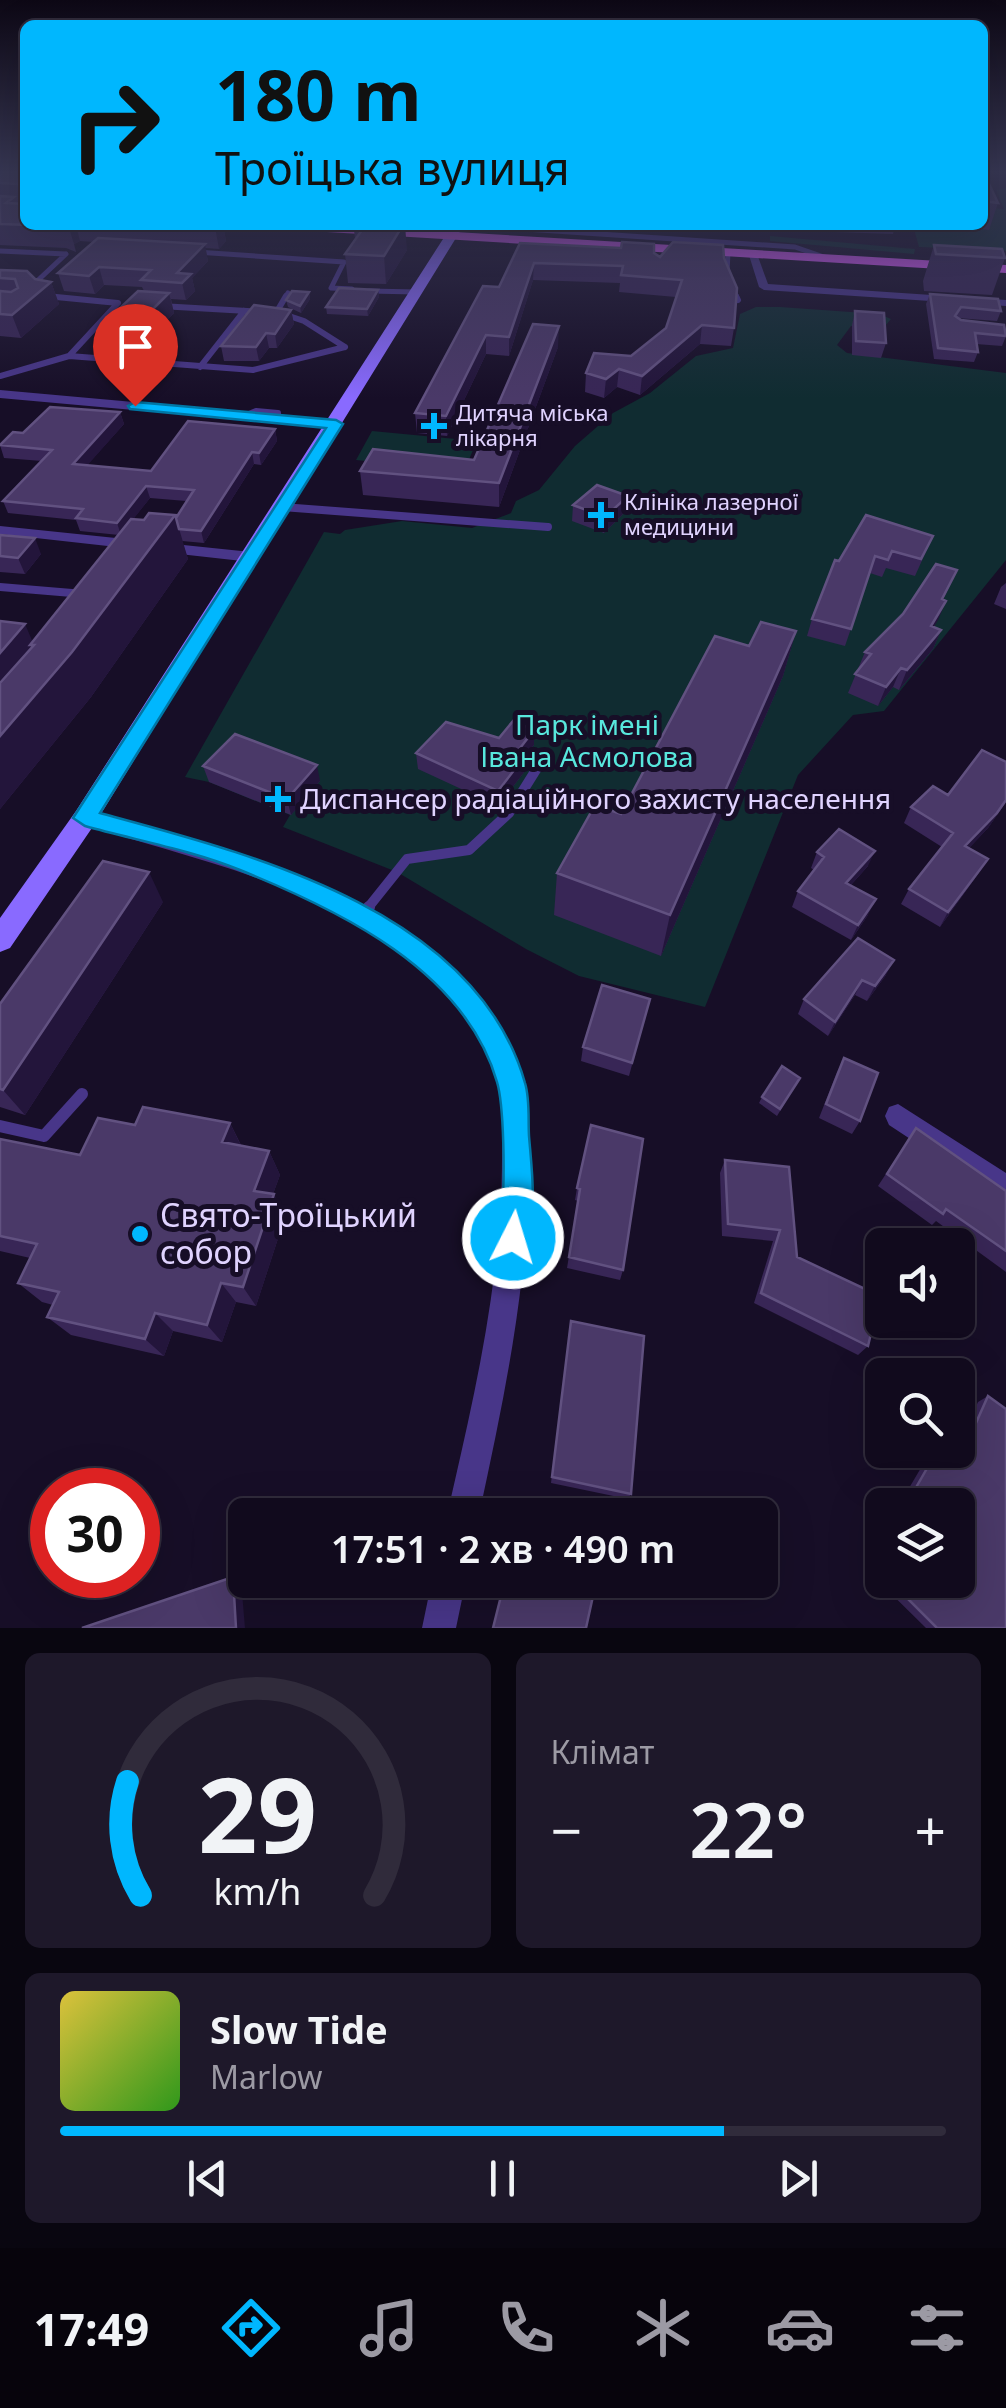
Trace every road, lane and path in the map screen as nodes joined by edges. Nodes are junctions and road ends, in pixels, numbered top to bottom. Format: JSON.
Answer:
{"nodes":[{"id":1,"x":444,"y":247,"type":"edge"},
{"id":2,"x":686,"y":247,"type":"edge"},
{"id":3,"x":794,"y":247,"type":"edge"},
{"id":4,"x":0,"y":252,"type":"edge"},
{"id":5,"x":190,"y":252,"type":"edge"},
{"id":6,"x":728,"y":252,"type":"junction"},
{"id":7,"x":752,"y":254,"type":"junction"},
{"id":8,"x":830,"y":259,"type":"junction"},
{"id":9,"x":1006,"y":269,"type":"edge"},
{"id":10,"x":416,"y":292,"type":"junction"},
{"id":11,"x":288,"y":293,"type":"edge"},
{"id":12,"x":738,"y":300,"type":"edge"},
{"id":13,"x":118,"y":303,"type":"junction"},
{"id":14,"x":1006,"y":303,"type":"edge"},
{"id":15,"x":136,"y":304,"type":"edge"},
{"id":16,"x":154,"y":305,"type":"edge"},
{"id":17,"x":244,"y":311,"type":"junction"},
{"id":18,"x":276,"y":313,"type":"junction"},
{"id":19,"x":69,"y":356,"type":"junction"},
{"id":20,"x":200,"y":367,"type":"junction"},
{"id":21,"x":0,"y":376,"type":"edge"},
{"id":22,"x":0,"y":394,"type":"edge"},
{"id":23,"x":336,"y":424,"type":"junction"},
{"id":24,"x":282,"y":507,"type":"junction"},
{"id":25,"x":548,"y":527,"type":"dead end"},
{"id":26,"x":0,"y":530,"type":"edge"},
{"id":27,"x":250,"y":557,"type":"junction"},
{"id":28,"x":0,"y":587,"type":"edge"},
{"id":29,"x":97,"y":596,"type":"edge"},
{"id":30,"x":544,"y":757,"type":"dead end"},
{"id":31,"x":85,"y":818,"type":"junction"},
{"id":32,"x":362,"y":916,"type":"junction"},
{"id":33,"x":0,"y":940,"type":"edge"},
{"id":34,"x":82,"y":1094,"type":"dead end"},
{"id":35,"x":898,"y":1116,"type":"dead end"},
{"id":36,"x":0,"y":1126,"type":"edge"},
{"id":37,"x":1006,"y":1189,"type":"edge"},
{"id":38,"x":467,"y":1498,"type":"edge"},
{"id":39,"x":445,"y":1598,"type":"edge"},
{"id":40,"x":438,"y":1628,"type":"edge"}],
"edges":[{"from":1,"to":10,"type":"main road"},
{"from":2,"to":6,"type":"main road"},
{"from":3,"to":8,"type":"lane"},
{"from":4,"to":13,"type":"lane"},
{"from":5,"to":10,"type":"lane"},
{"from":6,"to":7,"type":"main road"},
{"from":6,"to":12,"type":"lane"},
{"from":7,"to":8,"type":"main road"},
{"from":7,"to":14,"type":"street"},
{"from":8,"to":9,"type":"main road"},
{"from":10,"to":23,"type":"main road"},
{"from":11,"to":18,"type":"lane"},
{"from":13,"to":15,"type":"lane"},
{"from":13,"to":19,"type":"lane"},
{"from":16,"to":17,"type":"lane"},
{"from":17,"to":18,"type":"lane"},
{"from":17,"to":20,"type":"lane"},
{"from":18,"to":20,"type":"lane"},
{"from":19,"to":20,"type":"lane"},
{"from":19,"to":21,"type":"lane"},
{"from":22,"to":23,"type":"street"},
{"from":23,"to":24,"type":"main road"},
{"from":24,"to":25,"type":"lane"},
{"from":24,"to":27,"type":"main road"},
{"from":26,"to":27,"type":"street"},
{"from":27,"to":31,"type":"main road"},
{"from":28,"to":29,"type":"lane"},
{"from":30,"to":32,"type":"lane"},
{"from":31,"to":32,"type":"street"},
{"from":31,"to":33,"type":"main road"},
{"from":32,"to":38,"type":"street"},
{"from":34,"to":36,"type":"lane"},
{"from":35,"to":37,"type":"street"},
{"from":39,"to":40,"type":"street"}]}
